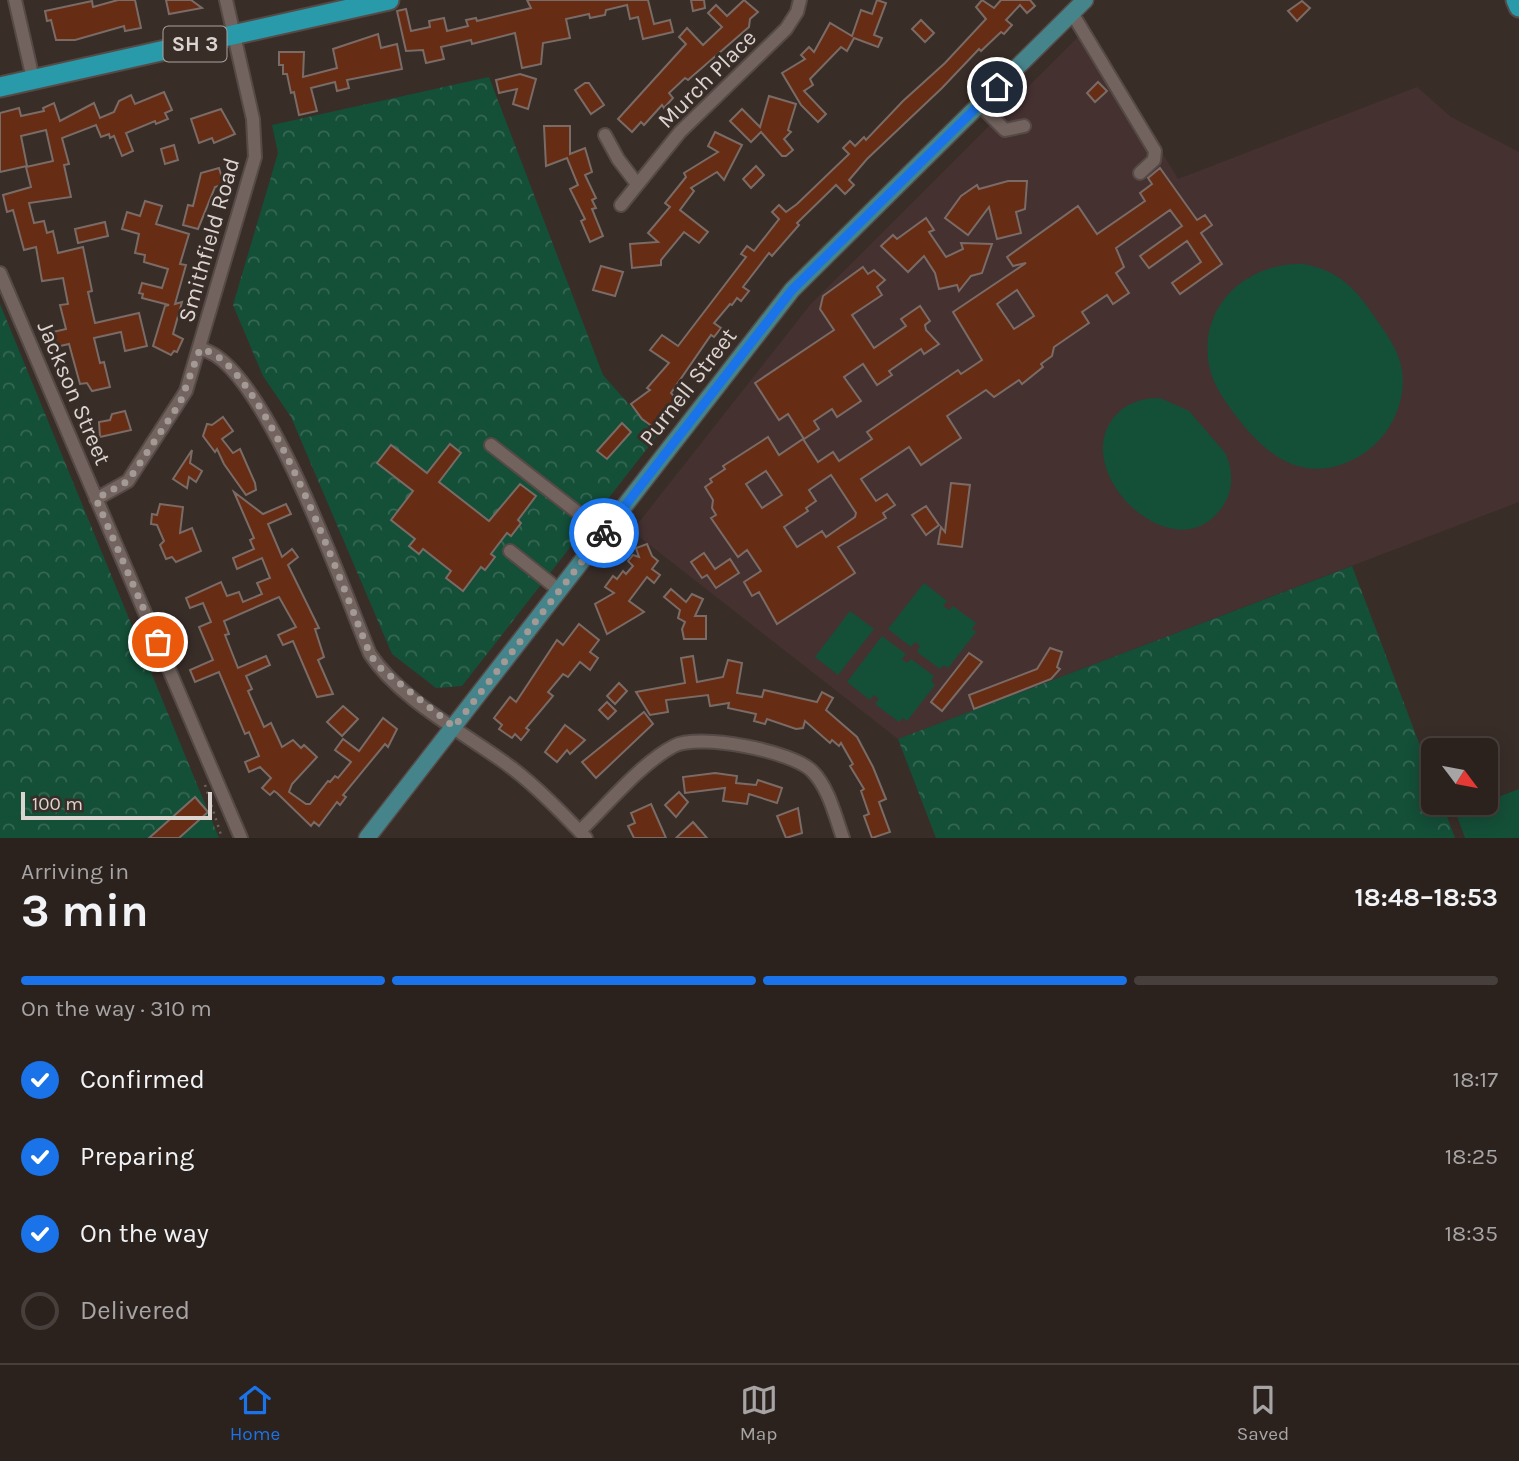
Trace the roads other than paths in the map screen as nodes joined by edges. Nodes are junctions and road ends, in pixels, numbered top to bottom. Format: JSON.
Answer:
{"nodes":[{"id":1,"x":15,"y":0,"type":"edge"},
{"id":2,"x":226,"y":0,"type":"edge"},
{"id":3,"x":389,"y":0,"type":"edge"},
{"id":4,"x":800,"y":0,"type":"edge"},
{"id":5,"x":1085,"y":0,"type":"edge"},
{"id":6,"x":1516,"y":0,"type":"edge"},
{"id":7,"x":1519,"y":7,"type":"edge"},
{"id":8,"x":1072,"y":13,"type":"junction"},
{"id":9,"x":233,"y":35,"type":"junction"},
{"id":10,"x":1099,"y":57,"type":"junction"},
{"id":11,"x":1087,"y":64,"type":"dead end"},
{"id":12,"x":33,"y":79,"type":"junction"},
{"id":13,"x":0,"y":87,"type":"edge"},
{"id":14,"x":979,"y":104,"type":"junction"},
{"id":15,"x":1024,"y":126,"type":"dead end"},
{"id":16,"x":605,"y":135,"type":"dead end"},
{"id":17,"x":1140,"y":173,"type":"dead end"},
{"id":18,"x":637,"y":184,"type":"junction"},
{"id":19,"x":621,"y":205,"type":"dead end"},
{"id":20,"x":0,"y":273,"type":"edge"},
{"id":21,"x":200,"y":349,"type":"junction"},
{"id":22,"x":491,"y":445,"type":"dead end"},
{"id":23,"x":96,"y":499,"type":"junction"},
{"id":24,"x":604,"y":533,"type":"junction"},
{"id":25,"x":510,"y":551,"type":"dead end"},
{"id":26,"x":559,"y":590,"type":"junction"},
{"id":27,"x":454,"y":727,"type":"junction"},
{"id":28,"x":583,"y":835,"type":"edge"},
{"id":29,"x":241,"y":838,"type":"edge"},
{"id":30,"x":367,"y":838,"type":"edge"},
{"id":31,"x":843,"y":838,"type":"edge"}],
"edges":[{"from":1,"to":12,"type":"street"},
{"from":2,"to":9,"type":"street","name":"Smithfield Road"},
{"from":3,"to":9,"type":"highway","number":"SH 3"},
{"from":4,"to":18,"type":"street","name":"Murch Place"},
{"from":5,"to":8,"type":"main road","name":"Purnell Street"},
{"from":6,"to":7,"type":"highway"},
{"from":8,"to":10,"type":"street"},
{"from":8,"to":14,"type":"main road","name":"Purnell Street"},
{"from":9,"to":12,"type":"highway","number":"SH 3"},
{"from":9,"to":21,"type":"street","name":"Smithfield Road"},
{"from":10,"to":11,"type":"street"},
{"from":10,"to":17,"type":"street"},
{"from":12,"to":13,"type":"highway","number":"SH 3"},
{"from":14,"to":15,"type":"street"},
{"from":14,"to":24,"type":"main road","name":"Purnell Street"},
{"from":16,"to":18,"type":"street"},
{"from":18,"to":19,"type":"street","name":"Murch Place"},
{"from":20,"to":23,"type":"street","name":"Jackson Street"},
{"from":21,"to":23,"type":"street","name":"Smithfield Road"},
{"from":21,"to":27,"type":"street"},
{"from":22,"to":24,"type":"street"},
{"from":23,"to":29,"type":"street","name":"Jackson Street"},
{"from":24,"to":26,"type":"main road","name":"Purnell Street"},
{"from":25,"to":26,"type":"street"},
{"from":26,"to":27,"type":"main road","name":"Purnell Street"},
{"from":27,"to":28,"type":"street"},
{"from":27,"to":30,"type":"main road","name":"Purnell Street"},
{"from":28,"to":31,"type":"street"}]}
